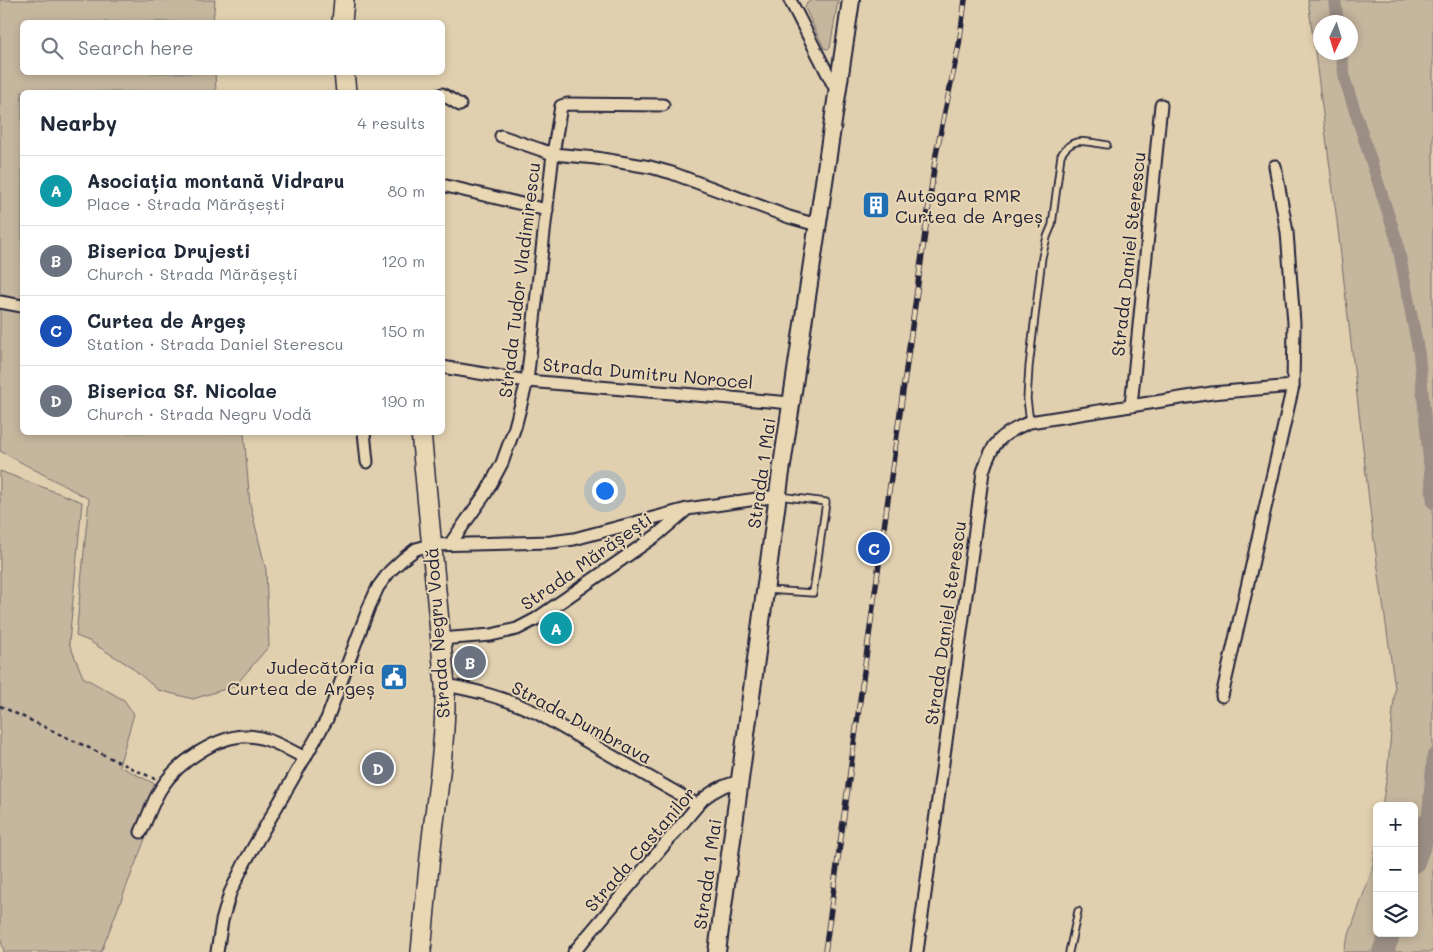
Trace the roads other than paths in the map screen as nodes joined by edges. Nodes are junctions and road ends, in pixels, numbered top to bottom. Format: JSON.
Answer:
{"nodes":[{"id":1,"x":344,"y":0,"type":"edge"},
{"id":2,"x":790,"y":0,"type":"edge"},
{"id":3,"x":851,"y":0,"type":"edge"},
{"id":4,"x":342,"y":20,"type":"edge"},
{"id":5,"x":344,"y":75,"type":"edge"},
{"id":6,"x":346,"y":90,"type":"edge"},
{"id":7,"x":836,"y":90,"type":"junction"},
{"id":8,"x":445,"y":96,"type":"edge"},
{"id":9,"x":460,"y":105,"type":"dead end"},
{"id":10,"x":663,"y":105,"type":"dead end"},
{"id":11,"x":1161,"y":105,"type":"dead end"},
{"id":12,"x":501,"y":136,"type":"dead end"},
{"id":13,"x":1107,"y":144,"type":"dead end"},
{"id":14,"x":553,"y":154,"type":"junction"},
{"id":15,"x":1275,"y":166,"type":"dead end"},
{"id":16,"x":445,"y":186,"type":"edge"},
{"id":17,"x":547,"y":210,"type":"junction"},
{"id":18,"x":817,"y":225,"type":"junction"},
{"id":19,"x":0,"y":302,"type":"edge"},
{"id":20,"x":20,"y":306,"type":"edge"},
{"id":21,"x":445,"y":367,"type":"edge"},
{"id":22,"x":527,"y":381,"type":"junction"},
{"id":23,"x":1294,"y":386,"type":"junction"},
{"id":24,"x":791,"y":403,"type":"junction"},
{"id":25,"x":1131,"y":406,"type":"junction"},
{"id":26,"x":1030,"y":422,"type":"junction"},
{"id":27,"x":364,"y":435,"type":"edge"},
{"id":28,"x":421,"y":435,"type":"edge"},
{"id":29,"x":367,"y":462,"type":"dead end"},
{"id":30,"x":778,"y":496,"type":"junction"},
{"id":31,"x":687,"y":509,"type":"junction"},
{"id":32,"x":647,"y":520,"type":"junction"},
{"id":33,"x":657,"y":536,"type":"junction"},
{"id":34,"x":431,"y":544,"type":"junction"},
{"id":35,"x":450,"y":544,"type":"junction"},
{"id":36,"x":766,"y":590,"type":"junction"},
{"id":37,"x":440,"y":639,"type":"junction"},
{"id":38,"x":444,"y":685,"type":"junction"},
{"id":39,"x":1222,"y":696,"type":"dead end"},
{"id":40,"x":305,"y":758,"type":"junction"},
{"id":41,"x":741,"y":781,"type":"junction"},
{"id":42,"x":698,"y":805,"type":"junction"},
{"id":43,"x":141,"y":832,"type":"dead end"},
{"id":44,"x":1078,"y":912,"type":"dead end"},
{"id":45,"x":217,"y":952,"type":"edge"},
{"id":46,"x":422,"y":952,"type":"edge"},
{"id":47,"x":574,"y":952,"type":"edge"},
{"id":48,"x":717,"y":952,"type":"edge"},
{"id":49,"x":917,"y":952,"type":"edge"},
{"id":50,"x":1069,"y":952,"type":"edge"}],
"edges":[{"from":1,"to":4,"type":"main road"},
{"from":2,"to":7,"type":"street"},
{"from":3,"to":7,"type":"main road","name":"Strada 1 Mai"},
{"from":5,"to":6,"type":"main road"},
{"from":7,"to":18,"type":"main road","name":"Strada 1 Mai"},
{"from":8,"to":9,"type":"street"},
{"from":10,"to":14,"type":"street","name":"Strada Tudor Vladimirescu"},
{"from":11,"to":25,"type":"street","name":"Strada Daniel Sterescu"},
{"from":12,"to":14,"type":"street"},
{"from":13,"to":26,"type":"lane"},
{"from":14,"to":17,"type":"street","name":"Strada Tudor Vladimirescu"},
{"from":14,"to":18,"type":"street"},
{"from":15,"to":23,"type":"street"},
{"from":16,"to":17,"type":"street"},
{"from":17,"to":22,"type":"street","name":"Strada Tudor Vladimirescu"},
{"from":18,"to":24,"type":"main road","name":"Strada 1 Mai"},
{"from":19,"to":20,"type":"street"},
{"from":21,"to":22,"type":"street","name":"Strada Dumitru Norocel"},
{"from":22,"to":24,"type":"street","name":"Strada Dumitru Norocel"},
{"from":22,"to":35,"type":"street","name":"Strada Tudor Vladimirescu"},
{"from":23,"to":25,"type":"street","name":"Strada Daniel Sterescu"},
{"from":23,"to":39,"type":"street"},
{"from":24,"to":30,"type":"main road","name":"Strada 1 Mai"},
{"from":25,"to":26,"type":"street","name":"Strada Daniel Sterescu"},
{"from":26,"to":49,"type":"street","name":"Strada Daniel Sterescu"},
{"from":27,"to":29,"type":"street"},
{"from":28,"to":34,"type":"main road","name":"Strada Negru Vodă"},
{"from":30,"to":31,"type":"street"},
{"from":30,"to":36,"type":"main road","name":"Strada 1 Mai"},
{"from":30,"to":36,"type":"lane"},
{"from":31,"to":32,"type":"street"},
{"from":31,"to":33,"type":"street","name":"Strada Mărășești"},
{"from":32,"to":33,"type":"street"},
{"from":32,"to":35,"type":"street"},
{"from":33,"to":37,"type":"street","name":"Strada Mărășești"},
{"from":34,"to":35,"type":"street"},
{"from":34,"to":37,"type":"main road","name":"Strada Negru Vodă"},
{"from":34,"to":40,"type":"street"},
{"from":36,"to":41,"type":"main road","name":"Strada 1 Mai"},
{"from":37,"to":38,"type":"main road","name":"Strada Negru Vodă"},
{"from":38,"to":42,"type":"street","name":"Strada Dumbrava"},
{"from":38,"to":46,"type":"main road","name":"Strada Negru Vodă"},
{"from":40,"to":43,"type":"street"},
{"from":40,"to":45,"type":"street"},
{"from":41,"to":42,"type":"street","name":"Strada Castanilor"},
{"from":41,"to":48,"type":"main road","name":"Strada 1 Mai"},
{"from":42,"to":47,"type":"street","name":"Strada Castanilor"},
{"from":44,"to":50,"type":"lane"}]}
